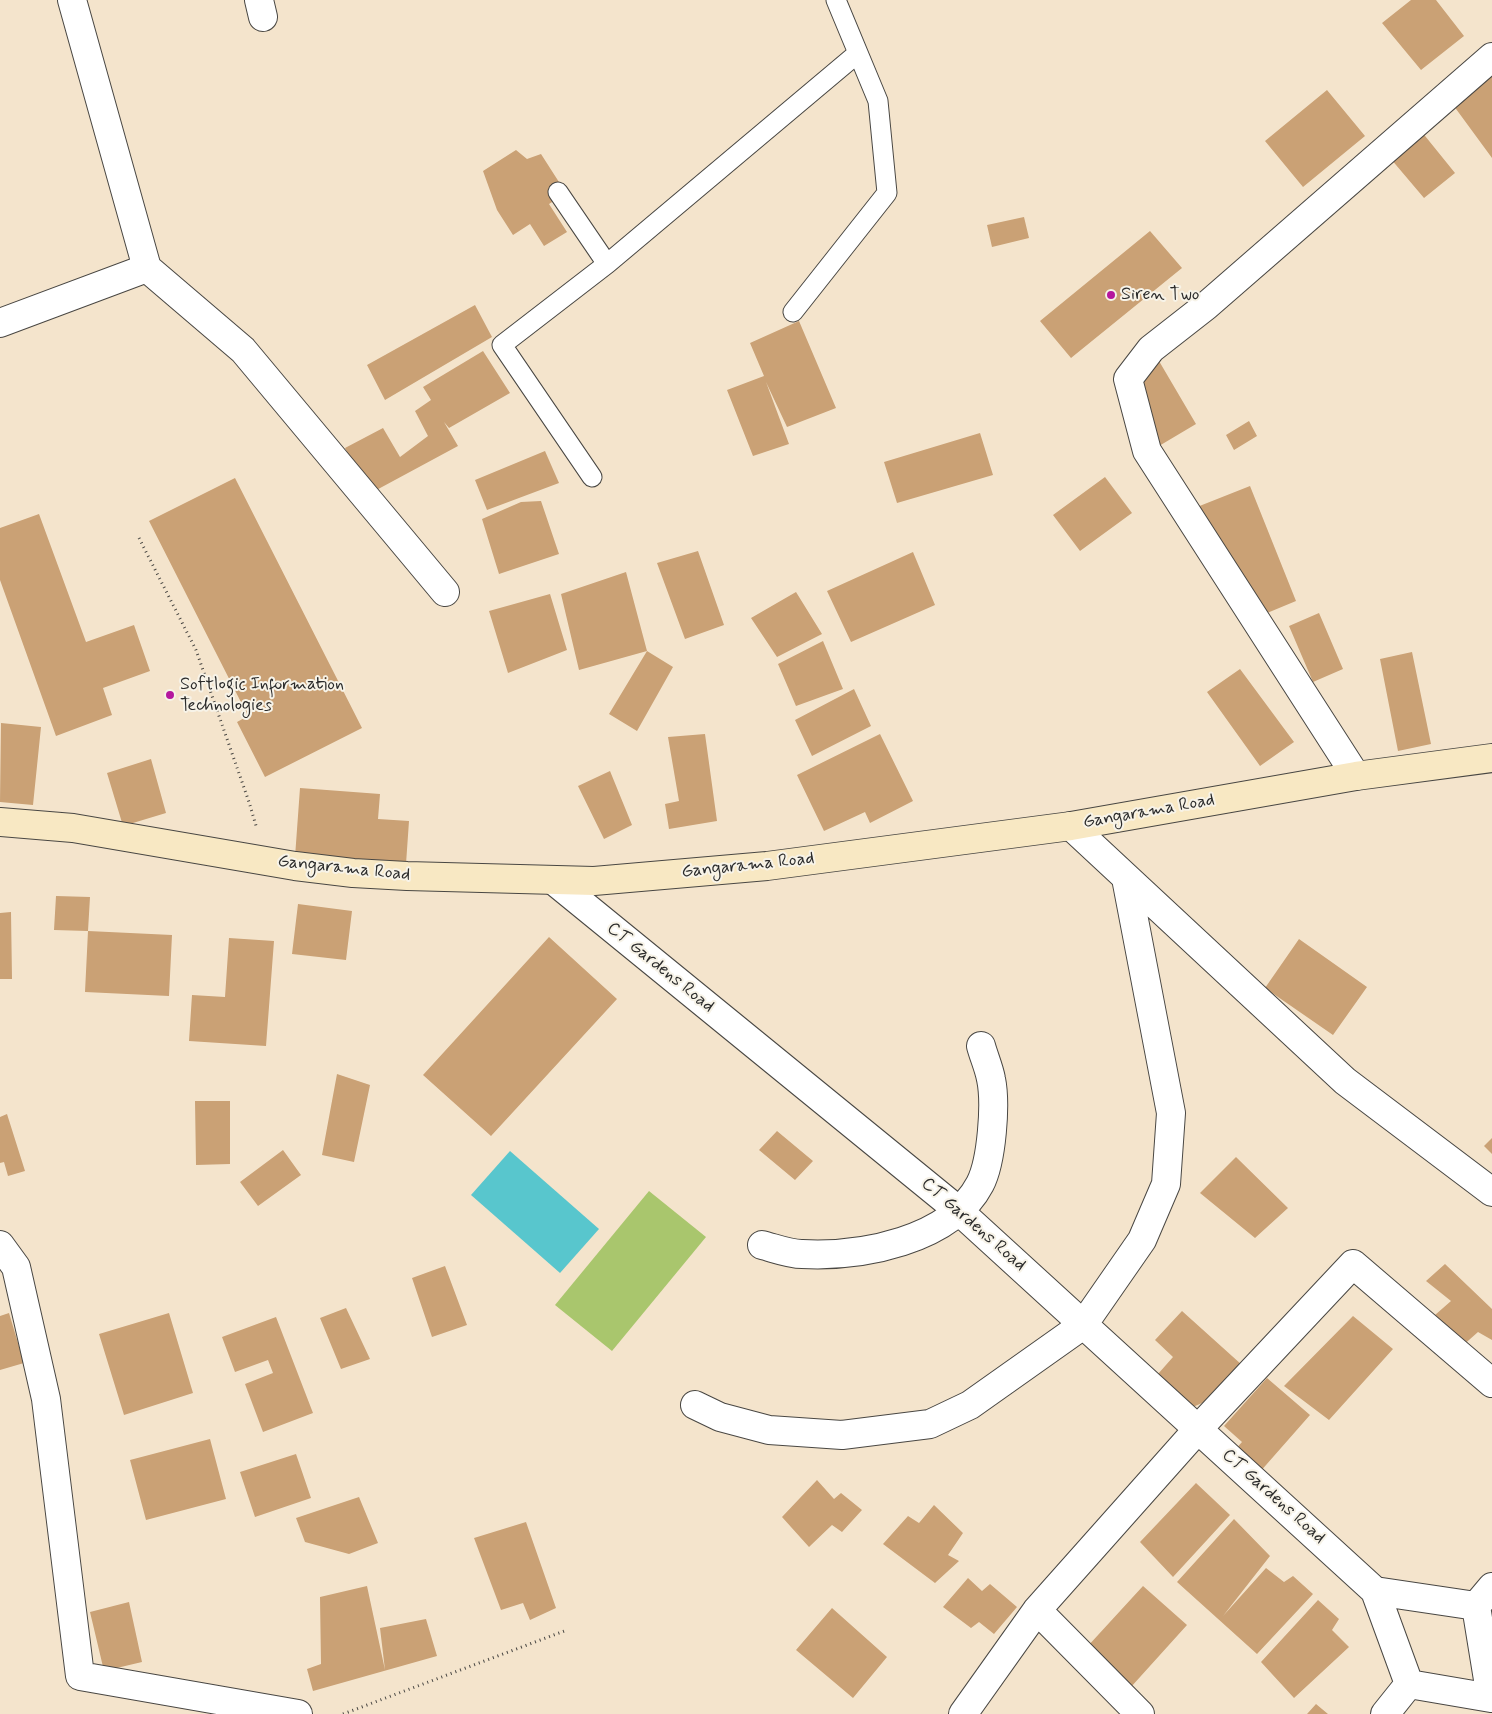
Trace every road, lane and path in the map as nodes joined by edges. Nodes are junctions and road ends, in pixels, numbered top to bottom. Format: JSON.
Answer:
{"nodes":[{"id":1,"x":72,"y":0,"type":"edge"},
{"id":2,"x":836,"y":0,"type":"edge"},
{"id":3,"x":858,"y":53,"type":"junction"},
{"id":4,"x":1492,"y":57,"type":"edge"},
{"id":5,"x":558,"y":192,"type":"dead end"},
{"id":6,"x":607,"y":264,"type":"junction"},
{"id":7,"x":146,"y":268,"type":"junction"},
{"id":8,"x":794,"y":312,"type":"dead end"},
{"id":9,"x":0,"y":323,"type":"edge"},
{"id":10,"x":592,"y":477,"type":"dead end"},
{"id":11,"x":139,"y":538,"type":"dead end"},
{"id":12,"x":445,"y":592,"type":"dead end"},
{"id":13,"x":1492,"y":758,"type":"edge"},
{"id":14,"x":1356,"y":776,"type":"junction"},
{"id":15,"x":0,"y":822,"type":"edge"},
{"id":16,"x":1071,"y":826,"type":"junction"},
{"id":17,"x":265,"y":861,"type":"junction"},
{"id":18,"x":1126,"y":878,"type":"junction"},
{"id":19,"x":552,"y":880,"type":"junction"},
{"id":20,"x":981,"y":1046,"type":"dead end"},
{"id":21,"x":1492,"y":1192,"type":"edge"},
{"id":22,"x":960,"y":1211,"type":"junction"},
{"id":23,"x":0,"y":1245,"type":"edge"},
{"id":24,"x":762,"y":1245,"type":"dead end"},
{"id":25,"x":1084,"y":1326,"type":"junction"},
{"id":26,"x":1492,"y":1384,"type":"edge"},
{"id":27,"x":695,"y":1405,"type":"dead end"},
{"id":28,"x":1198,"y":1429,"type":"junction"},
{"id":29,"x":1375,"y":1591,"type":"junction"},
{"id":30,"x":1484,"y":1596,"type":"edge"},
{"id":31,"x":1037,"y":1610,"type":"junction"},
{"id":32,"x":567,"y":1630,"type":"dead end"},
{"id":33,"x":1410,"y":1684,"type":"junction"},
{"id":34,"x":1491,"y":1698,"type":"edge"},
{"id":35,"x":298,"y":1714,"type":"edge"},
{"id":36,"x":343,"y":1714,"type":"edge"},
{"id":37,"x":963,"y":1714,"type":"edge"},
{"id":38,"x":1140,"y":1714,"type":"edge"},
{"id":39,"x":1385,"y":1714,"type":"edge"}],
"edges":[{"from":1,"to":7,"type":"street"},
{"from":2,"to":3,"type":"lane"},
{"from":3,"to":6,"type":"lane"},
{"from":3,"to":8,"type":"lane"},
{"from":4,"to":14,"type":"street"},
{"from":5,"to":6,"type":"lane"},
{"from":6,"to":10,"type":"lane"},
{"from":7,"to":9,"type":"street"},
{"from":7,"to":12,"type":"street"},
{"from":11,"to":17,"type":"path"},
{"from":13,"to":14,"type":"street","name":"Gangarama Road"},
{"from":14,"to":16,"type":"street","name":"Gangarama Road"},
{"from":15,"to":17,"type":"street","name":"Gangarama Road"},
{"from":16,"to":18,"type":"street"},
{"from":16,"to":19,"type":"street","name":"Gangarama Road"},
{"from":17,"to":19,"type":"street","name":"Gangarama Road"},
{"from":18,"to":21,"type":"street"},
{"from":18,"to":25,"type":"street"},
{"from":19,"to":22,"type":"street","name":"CT Gardens Road"},
{"from":20,"to":22,"type":"street"},
{"from":22,"to":24,"type":"street"},
{"from":22,"to":25,"type":"street","name":"CT Gardens Road"},
{"from":23,"to":35,"type":"street"},
{"from":25,"to":27,"type":"street"},
{"from":25,"to":28,"type":"street","name":"CT Gardens Road"},
{"from":26,"to":28,"type":"street"},
{"from":28,"to":29,"type":"street","name":"CT Gardens Road"},
{"from":28,"to":31,"type":"street"},
{"from":29,"to":30,"type":"street"},
{"from":29,"to":33,"type":"street","name":"CT Gardens Road"},
{"from":30,"to":34,"type":"street"},
{"from":31,"to":37,"type":"street"},
{"from":31,"to":38,"type":"street"},
{"from":32,"to":36,"type":"path"},
{"from":33,"to":34,"type":"street"},
{"from":33,"to":39,"type":"street"}]}
